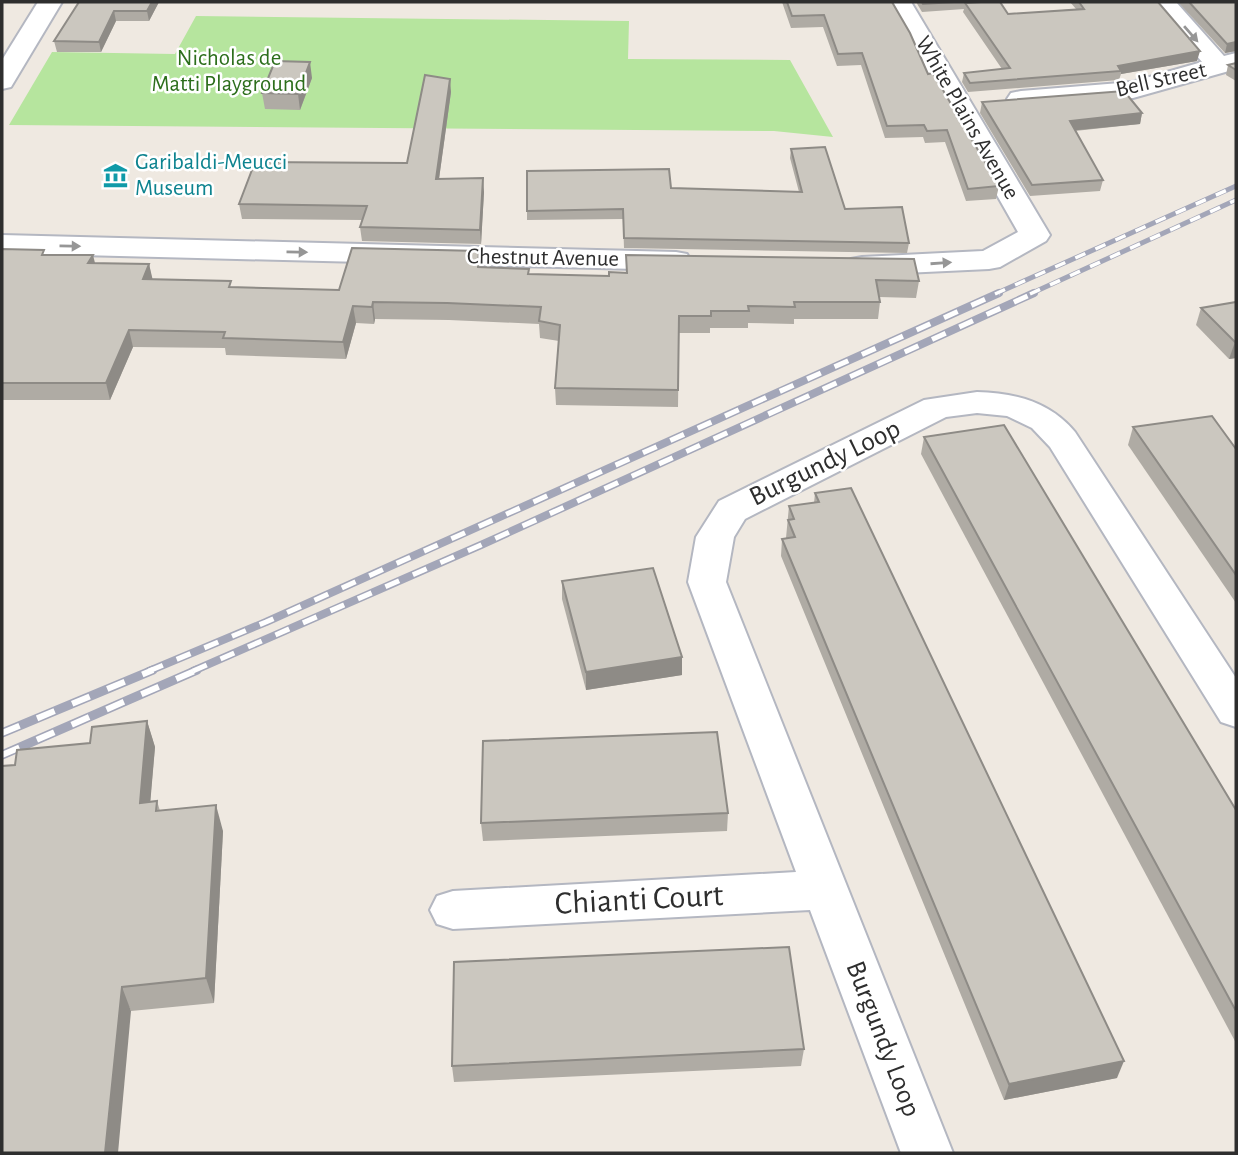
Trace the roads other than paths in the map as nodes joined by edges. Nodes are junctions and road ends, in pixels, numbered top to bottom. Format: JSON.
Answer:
{"nodes":[{"id":1,"x":50,"y":2,"type":"edge"},
{"id":2,"x":899,"y":2,"type":"edge"},
{"id":3,"x":1163,"y":2,"type":"edge"},
{"id":4,"x":1228,"y":64,"type":"edge"},
{"id":5,"x":2,"y":81,"type":"edge"},
{"id":6,"x":982,"y":103,"type":"junction"},
{"id":7,"x":2,"y":244,"type":"edge"},
{"id":8,"x":705,"y":262,"type":"edge"},
{"id":9,"x":828,"y":265,"type":"edge"},
{"id":10,"x":1236,"y":711,"type":"edge"},
{"id":11,"x":825,"y":890,"type":"junction"},
{"id":12,"x":453,"y":910,"type":"dead end"},
{"id":13,"x":927,"y":1153,"type":"edge"}],
"edges":[{"from":1,"to":5,"type":"street"},
{"from":2,"to":6,"type":"street","name":"White Plains Avenue"},
{"from":3,"to":4,"type":"street","one_way":true},
{"from":4,"to":6,"type":"street","name":"Bell Street"},
{"from":9,"to":6,"type":"street","name":"White Plains Avenue","one_way":true},
{"from":7,"to":8,"type":"street","name":"Chestnut Avenue","one_way":true},
{"from":10,"to":11,"type":"street","name":"Burgundy Loop"},
{"from":11,"to":12,"type":"street","name":"Chianti Court"},
{"from":11,"to":13,"type":"street","name":"Burgundy Loop"}]}
